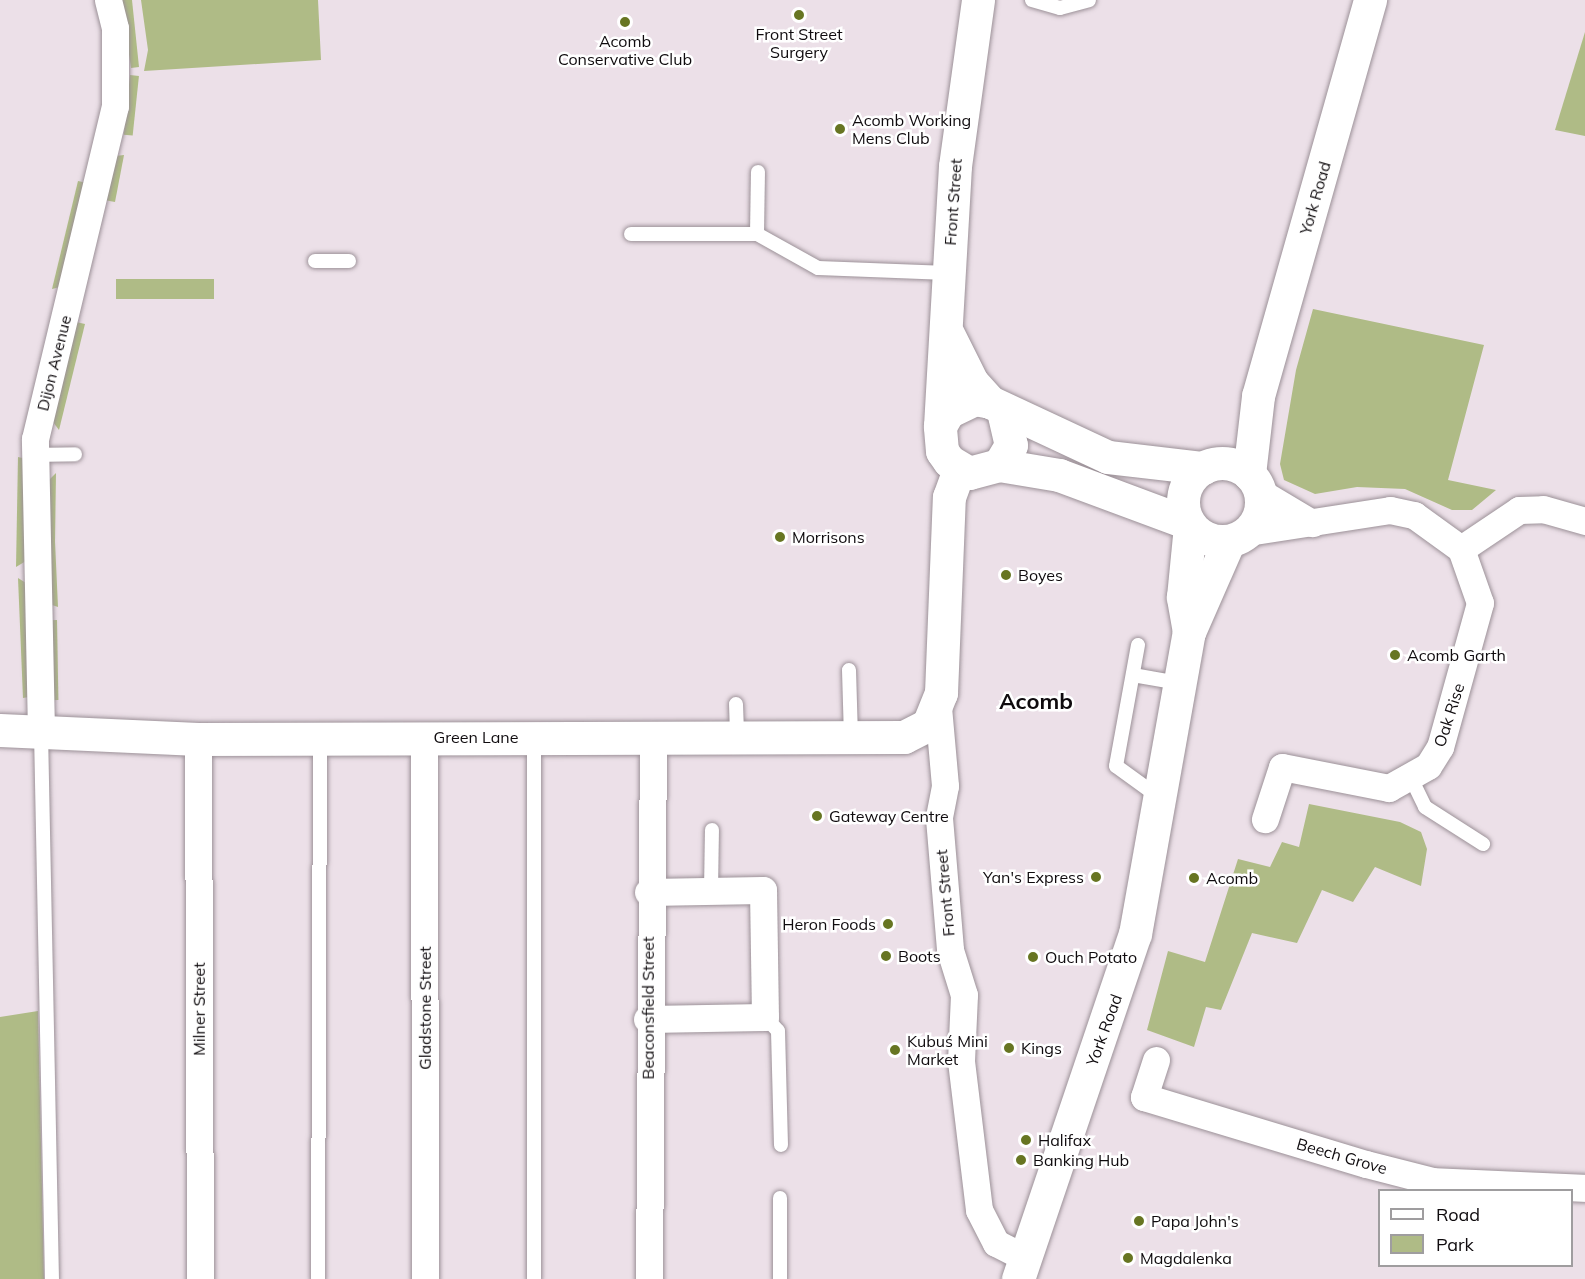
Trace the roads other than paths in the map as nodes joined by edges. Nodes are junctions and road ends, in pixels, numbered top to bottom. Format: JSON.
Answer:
{"nodes":[{"id":1,"x":108,"y":0,"type":"edge"},
{"id":2,"x":978,"y":0,"type":"edge"},
{"id":3,"x":1032,"y":0,"type":"edge"},
{"id":4,"x":1089,"y":0,"type":"edge"},
{"id":5,"x":1370,"y":0,"type":"edge"},
{"id":6,"x":758,"y":172,"type":"dead end"},
{"id":7,"x":631,"y":234,"type":"dead end"},
{"id":8,"x":757,"y":234,"type":"junction"},
{"id":9,"x":315,"y":261,"type":"dead end"},
{"id":10,"x":349,"y":261,"type":"dead end"},
{"id":11,"x":948,"y":273,"type":"junction"},
{"id":12,"x":948,"y":334,"type":"junction"},
{"id":13,"x":1258,"y":396,"type":"junction"},
{"id":14,"x":996,"y":407,"type":"junction"},
{"id":15,"x":940,"y":426,"type":"junction"},
{"id":16,"x":75,"y":454,"type":"dead end"},
{"id":17,"x":36,"y":455,"type":"junction"},
{"id":18,"x":999,"y":465,"type":"junction"},
{"id":19,"x":1207,"y":467,"type":"junction"},
{"id":20,"x":959,"y":469,"type":"junction"},
{"id":21,"x":1255,"y":483,"type":"junction"},
{"id":22,"x":1585,"y":521,"type":"edge"},
{"id":23,"x":1312,"y":523,"type":"junction"},
{"id":24,"x":1189,"y":524,"type":"junction"},
{"id":25,"x":1238,"y":536,"type":"junction"},
{"id":26,"x":1461,"y":549,"type":"junction"},
{"id":27,"x":1189,"y":632,"type":"junction"},
{"id":28,"x":1138,"y":645,"type":"dead end"},
{"id":29,"x":849,"y":670,"type":"dead end"},
{"id":30,"x":1133,"y":675,"type":"junction"},
{"id":31,"x":1179,"y":683,"type":"junction"},
{"id":32,"x":735,"y":704,"type":"dead end"},
{"id":33,"x":938,"y":707,"type":"junction"},
{"id":34,"x":0,"y":730,"type":"edge"},
{"id":35,"x":41,"y":731,"type":"junction"},
{"id":36,"x":424,"y":736,"type":"junction"},
{"id":37,"x":320,"y":737,"type":"junction"},
{"id":38,"x":534,"y":737,"type":"junction"},
{"id":39,"x":737,"y":737,"type":"junction"},
{"id":40,"x":653,"y":738,"type":"junction"},
{"id":41,"x":198,"y":739,"type":"junction"},
{"id":42,"x":851,"y":739,"type":"junction"},
{"id":43,"x":1411,"y":778,"type":"junction"},
{"id":44,"x":1156,"y":795,"type":"junction"},
{"id":45,"x":1265,"y":819,"type":"dead end"},
{"id":46,"x":712,"y":830,"type":"dead end"},
{"id":47,"x":1483,"y":844,"type":"dead end"},
{"id":48,"x":711,"y":891,"type":"junction"},
{"id":49,"x":648,"y":892,"type":"junction"},
{"id":50,"x":765,"y":1017,"type":"junction"},
{"id":51,"x":647,"y":1019,"type":"junction"},
{"id":52,"x":1156,"y":1060,"type":"dead end"},
{"id":53,"x":781,"y":1145,"type":"dead end"},
{"id":54,"x":1585,"y":1188,"type":"edge"},
{"id":55,"x":780,"y":1198,"type":"dead end"},
{"id":56,"x":1021,"y":1269,"type":"edge"},
{"id":57,"x":52,"y":1279,"type":"edge"},
{"id":58,"x":200,"y":1279,"type":"edge"},
{"id":59,"x":318,"y":1279,"type":"edge"},
{"id":60,"x":425,"y":1279,"type":"edge"},
{"id":61,"x":534,"y":1279,"type":"edge"},
{"id":62,"x":649,"y":1279,"type":"edge"},
{"id":63,"x":780,"y":1279,"type":"edge"}],
"edges":[{"from":1,"to":17,"type":"street","name":"Dijon Avenue"},
{"from":2,"to":11,"type":"street","name":"Front Street"},
{"from":3,"to":4,"type":"lane"},
{"from":5,"to":13,"type":"street","name":"York Road"},
{"from":6,"to":8,"type":"lane"},
{"from":7,"to":8,"type":"lane"},
{"from":8,"to":11,"type":"lane"},
{"from":9,"to":10,"type":"lane"},
{"from":11,"to":12,"type":"street","name":"Front Street"},
{"from":12,"to":14,"type":"street","name":"Front Street"},
{"from":12,"to":15,"type":"street","name":"Front Street"},
{"from":13,"to":19,"type":"street","name":"York Road"},
{"from":13,"to":21,"type":"street","name":"York Road"},
{"from":14,"to":15,"type":"street"},
{"from":14,"to":18,"type":"street"},
{"from":14,"to":19,"type":"street"},
{"from":15,"to":20,"type":"street"},
{"from":16,"to":17,"type":"lane"},
{"from":17,"to":35,"type":"street","name":"Dijon Avenue"},
{"from":18,"to":20,"type":"street"},
{"from":18,"to":24,"type":"street"},
{"from":19,"to":21,"type":"street"},
{"from":19,"to":24,"type":"street"},
{"from":20,"to":33,"type":"street","name":"Front Street"},
{"from":21,"to":23,"type":"street"},
{"from":21,"to":25,"type":"street"},
{"from":22,"to":26,"type":"street"},
{"from":23,"to":25,"type":"street"},
{"from":23,"to":26,"type":"street"},
{"from":24,"to":25,"type":"street"},
{"from":24,"to":27,"type":"street","name":"York Road"},
{"from":25,"to":27,"type":"street","name":"York Road"},
{"from":26,"to":43,"type":"street","name":"Oak Rise"},
{"from":27,"to":31,"type":"street","name":"York Road"},
{"from":28,"to":30,"type":"lane"},
{"from":29,"to":42,"type":"lane"},
{"from":30,"to":31,"type":"lane"},
{"from":30,"to":44,"type":"lane"},
{"from":31,"to":44,"type":"street","name":"York Road"},
{"from":32,"to":39,"type":"lane"},
{"from":33,"to":42,"type":"street","name":"Green Lane"},
{"from":33,"to":56,"type":"street","name":"Front Street"},
{"from":34,"to":35,"type":"street","name":"Green Lane"},
{"from":35,"to":41,"type":"street","name":"Green Lane"},
{"from":35,"to":57,"type":"lane"},
{"from":36,"to":37,"type":"street","name":"Green Lane"},
{"from":36,"to":38,"type":"street","name":"Green Lane"},
{"from":36,"to":60,"type":"street","name":"Gladstone Street"},
{"from":37,"to":41,"type":"street","name":"Green Lane"},
{"from":37,"to":59,"type":"lane"},
{"from":38,"to":40,"type":"street","name":"Green Lane"},
{"from":38,"to":61,"type":"lane"},
{"from":39,"to":40,"type":"street","name":"Green Lane"},
{"from":39,"to":42,"type":"street","name":"Green Lane"},
{"from":40,"to":49,"type":"street","name":"Beaconsfield Street"},
{"from":41,"to":58,"type":"street","name":"Milner Street"},
{"from":43,"to":45,"type":"street","name":"Oak Rise"},
{"from":43,"to":47,"type":"lane"},
{"from":44,"to":56,"type":"street","name":"York Road"},
{"from":46,"to":48,"type":"lane"},
{"from":48,"to":49,"type":"street"},
{"from":48,"to":50,"type":"street"},
{"from":49,"to":51,"type":"street","name":"Beaconsfield Street"},
{"from":50,"to":51,"type":"street"},
{"from":50,"to":53,"type":"lane"},
{"from":51,"to":62,"type":"street","name":"Beaconsfield Street"},
{"from":52,"to":54,"type":"street","name":"Beech Grove"},
{"from":55,"to":63,"type":"lane"}]}
